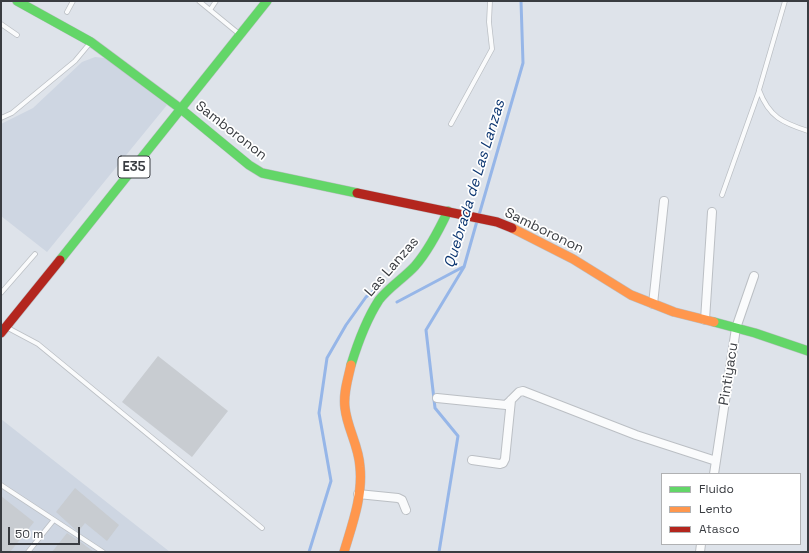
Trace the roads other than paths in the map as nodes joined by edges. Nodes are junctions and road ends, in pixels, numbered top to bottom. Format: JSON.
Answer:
{"nodes":[{"id":1,"x":17,"y":1,"type":"edge"},
{"id":2,"x":74,"y":1,"type":"edge"},
{"id":3,"x":199,"y":1,"type":"edge"},
{"id":4,"x":216,"y":1,"type":"edge"},
{"id":5,"x":267,"y":1,"type":"edge"},
{"id":6,"x":490,"y":1,"type":"edge"},
{"id":7,"x":785,"y":1,"type":"edge"},
{"id":8,"x":210,"y":10,"type":"junction"},
{"id":9,"x":66,"y":12,"type":"dead end"},
{"id":10,"x":1,"y":24,"type":"edge"},
{"id":11,"x":17,"y":35,"type":"dead end"},
{"id":12,"x":240,"y":35,"type":"junction"},
{"id":13,"x":90,"y":42,"type":"junction"},
{"id":14,"x":759,"y":90,"type":"junction"},
{"id":15,"x":181,"y":109,"type":"junction"},
{"id":16,"x":1,"y":118,"type":"edge"},
{"id":17,"x":451,"y":124,"type":"dead end"},
{"id":18,"x":808,"y":131,"type":"edge"},
{"id":19,"x":722,"y":195,"type":"dead end"},
{"id":20,"x":664,"y":201,"type":"dead end"},
{"id":21,"x":453,"y":212,"type":"junction"},
{"id":22,"x":712,"y":212,"type":"dead end"},
{"id":23,"x":35,"y":254,"type":"dead end"},
{"id":24,"x":754,"y":276,"type":"dead end"},
{"id":25,"x":1,"y":294,"type":"edge"},
{"id":26,"x":653,"y":304,"type":"junction"},
{"id":27,"x":705,"y":320,"type":"junction"},
{"id":28,"x":3,"y":328,"type":"edge"},
{"id":29,"x":736,"y":328,"type":"junction"},
{"id":30,"x":808,"y":351,"type":"edge"},
{"id":31,"x":437,"y":398,"type":"dead end"},
{"id":32,"x":511,"y":400,"type":"junction"},
{"id":33,"x":472,"y":460,"type":"dead end"},
{"id":34,"x":716,"y":461,"type":"junction"},
{"id":35,"x":714,"y":473,"type":"edge"},
{"id":36,"x":1,"y":485,"type":"edge"},
{"id":37,"x":358,"y":494,"type":"junction"},
{"id":38,"x":406,"y":510,"type":"dead end"},
{"id":39,"x":53,"y":521,"type":"junction"},
{"id":40,"x":262,"y":528,"type":"dead end"},
{"id":41,"x":28,"y":552,"type":"edge"},
{"id":42,"x":103,"y":552,"type":"edge"},
{"id":43,"x":344,"y":552,"type":"edge"}],
"edges":[{"from":1,"to":13,"type":"main road","name":"Samboronon"},
{"from":2,"to":9,"type":"lane"},
{"from":3,"to":8,"type":"lane"},
{"from":4,"to":8,"type":"lane"},
{"from":5,"to":12,"type":"main road","number":"E35"},
{"from":6,"to":17,"type":"lane"},
{"from":7,"to":14,"type":"lane"},
{"from":8,"to":12,"type":"lane"},
{"from":10,"to":11,"type":"lane"},
{"from":12,"to":15,"type":"main road","number":"E35"},
{"from":13,"to":15,"type":"main road","name":"Samboronon"},
{"from":13,"to":16,"type":"lane"},
{"from":14,"to":18,"type":"lane"},
{"from":14,"to":19,"type":"lane"},
{"from":15,"to":21,"type":"main road","name":"Samboronon"},
{"from":15,"to":28,"type":"main road","number":"E35"},
{"from":20,"to":26,"type":"street"},
{"from":21,"to":26,"type":"main road","name":"Samboronon"},
{"from":21,"to":37,"type":"main road","name":"Las Lanzas"},
{"from":22,"to":27,"type":"street"},
{"from":23,"to":25,"type":"lane"},
{"from":24,"to":29,"type":"street","name":"Pintiyacu"},
{"from":26,"to":27,"type":"main road","name":"Samboronon"},
{"from":27,"to":29,"type":"main road","name":"Samboronon"},
{"from":28,"to":40,"type":"lane"},
{"from":29,"to":30,"type":"main road","name":"Samboronon"},
{"from":29,"to":34,"type":"street","name":"Pintiyacu"},
{"from":31,"to":32,"type":"street"},
{"from":32,"to":33,"type":"street"},
{"from":32,"to":34,"type":"street"},
{"from":34,"to":35,"type":"street","name":"Pintiyacu"},
{"from":36,"to":39,"type":"lane"},
{"from":37,"to":38,"type":"street"},
{"from":37,"to":43,"type":"main road","name":"Las Lanzas"},
{"from":39,"to":41,"type":"lane"},
{"from":39,"to":42,"type":"lane"}]}
